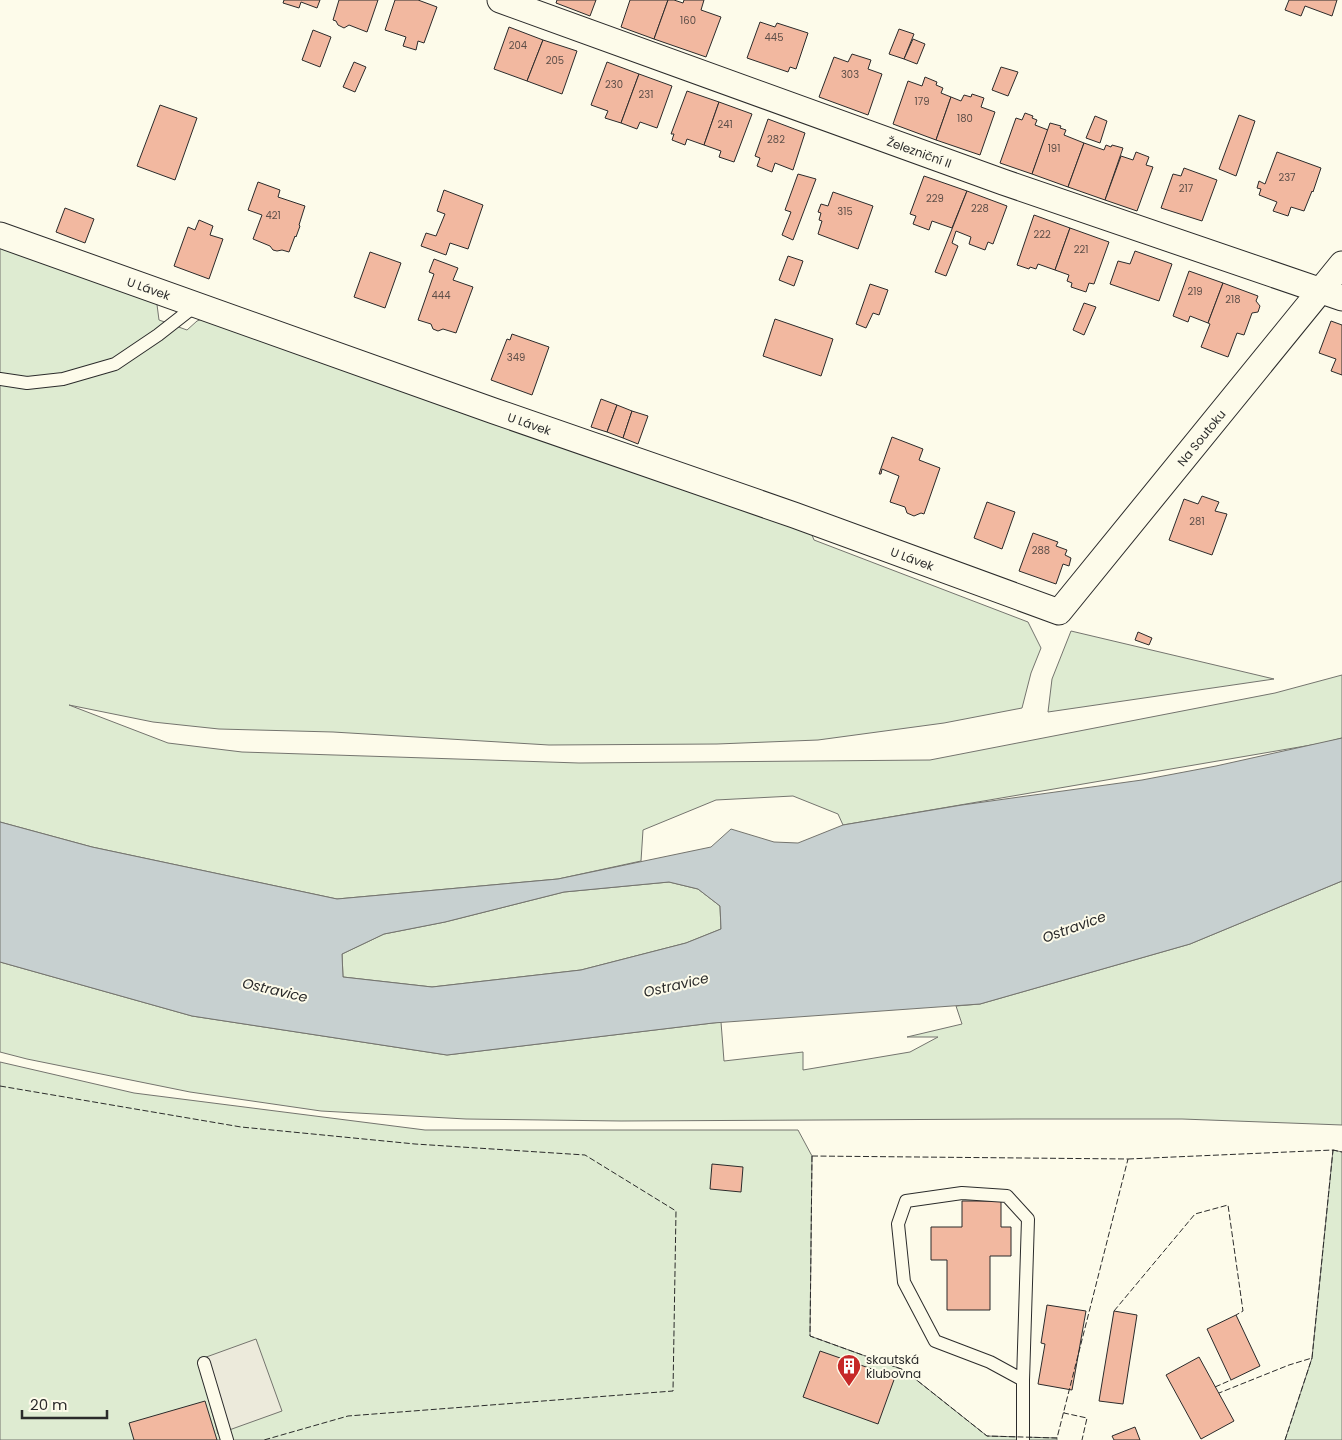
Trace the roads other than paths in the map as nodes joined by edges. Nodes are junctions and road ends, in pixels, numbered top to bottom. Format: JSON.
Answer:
{"nodes":[{"id":1,"x":500,"y":0,"type":"edge"},
{"id":2,"x":0,"y":235,"type":"edge"},
{"id":3,"x":1342,"y":264,"type":"edge"},
{"id":4,"x":1331,"y":294,"type":"edge"},
{"id":5,"x":195,"y":306,"type":"junction"},
{"id":6,"x":0,"y":379,"type":"edge"},
{"id":7,"x":1059,"y":612,"type":"joint"},
{"id":8,"x":204,"y":1364,"type":"dead end"},
{"id":9,"x":1023,"y":1380,"type":"junction"},
{"id":10,"x":227,"y":1440,"type":"edge"},
{"id":11,"x":1023,"y":1440,"type":"edge"}],
"edges":[{"from":1,"to":4,"type":"street","name":"Železniční II"},
{"from":2,"to":5,"type":"street","name":"U Lávek"},
{"from":3,"to":4,"type":"street","name":"Na Soutoku"},
{"from":4,"to":7,"type":"street","name":"Na Soutoku"},
{"from":5,"to":6,"type":"lane"},
{"from":5,"to":7,"type":"street","name":"U Lávek"},
{"from":8,"to":10,"type":"lane"},
{"from":9,"to":9,"type":"lane"},
{"from":9,"to":11,"type":"lane"}]}
